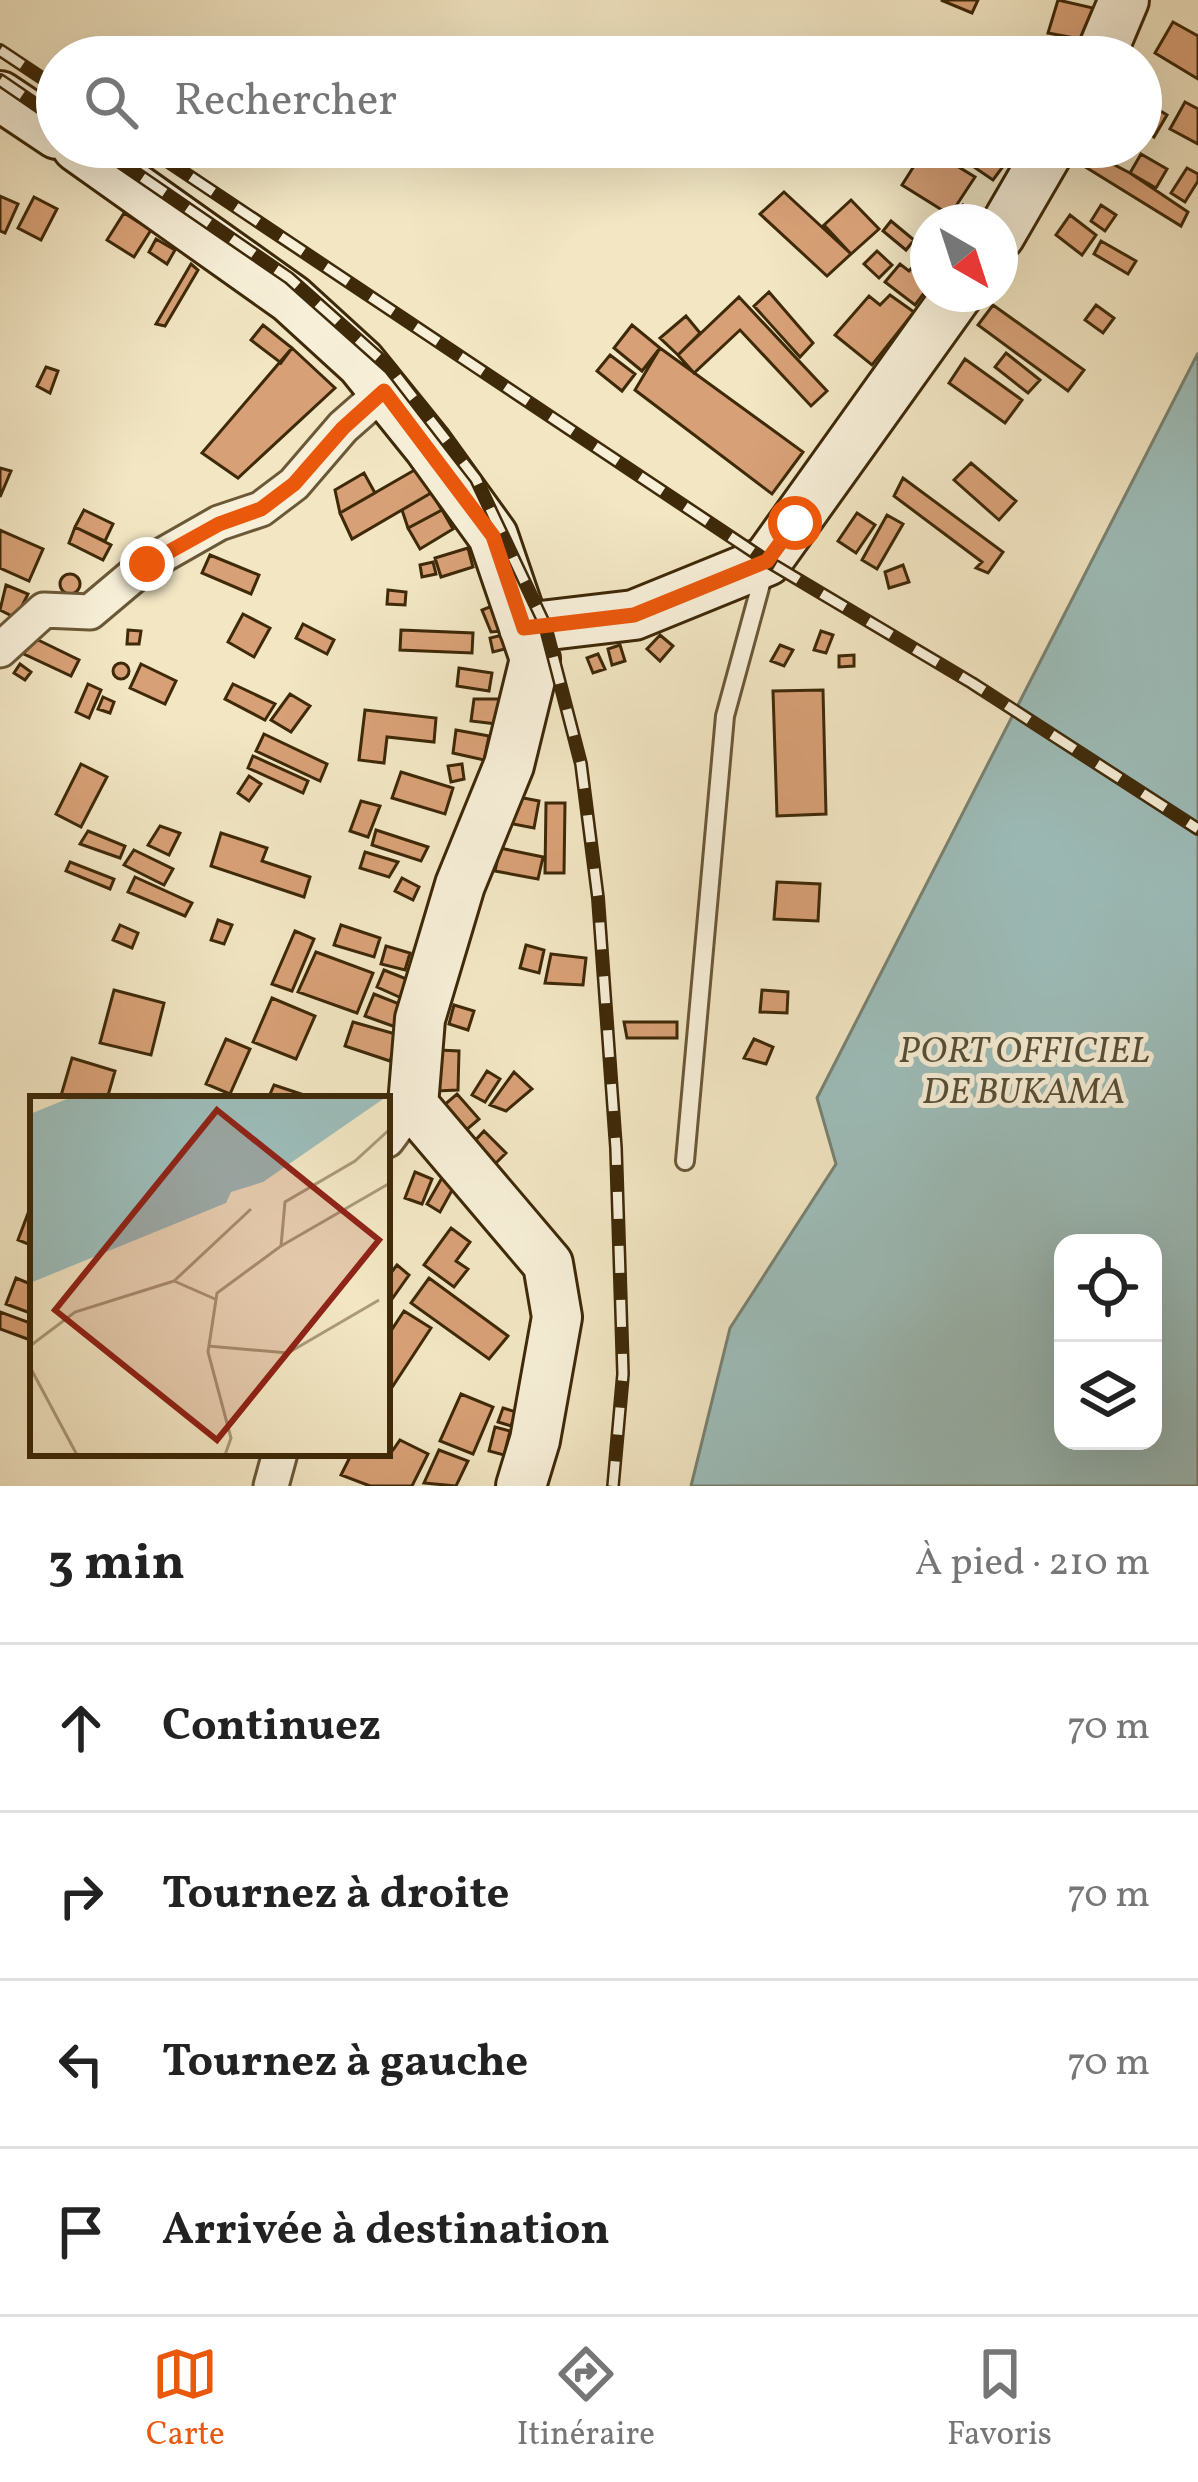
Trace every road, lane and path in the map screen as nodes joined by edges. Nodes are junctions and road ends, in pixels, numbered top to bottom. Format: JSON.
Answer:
{"nodes":[{"id":1,"x":1124,"y":0,"type":"edge"},
{"id":2,"x":1109,"y":36,"type":"edge"},
{"id":3,"x":0,"y":96,"type":"edge"},
{"id":4,"x":36,"y":120,"type":"edge"},
{"id":5,"x":106,"y":168,"type":"edge"},
{"id":6,"x":1040,"y":168,"type":"edge"},
{"id":7,"x":1018,"y":205,"type":"edge"},
{"id":8,"x":945,"y":312,"type":"edge"},
{"id":9,"x":384,"y":391,"type":"junction"},
{"id":10,"x":767,"y":561,"type":"junction"},
{"id":11,"x":524,"y":628,"type":"junction"},
{"id":12,"x":0,"y":650,"type":"edge"},
{"id":13,"x":400,"y":1123,"type":"edge"},
{"id":14,"x":685,"y":1161,"type":"dead end"},
{"id":15,"x":279,"y":1456,"type":"edge"},
{"id":16,"x":271,"y":1486,"type":"edge"},
{"id":17,"x":521,"y":1486,"type":"edge"}],
"edges":[{"from":1,"to":2,"type":"street"},
{"from":3,"to":4,"type":"street"},
{"from":5,"to":9,"type":"street"},
{"from":6,"to":7,"type":"street"},
{"from":8,"to":10,"type":"street"},
{"from":9,"to":11,"type":"street"},
{"from":9,"to":12,"type":"street"},
{"from":10,"to":11,"type":"street"},
{"from":10,"to":14,"type":"lane"},
{"from":11,"to":13,"type":"street"},
{"from":13,"to":17,"type":"street"},
{"from":15,"to":16,"type":"street"}]}
